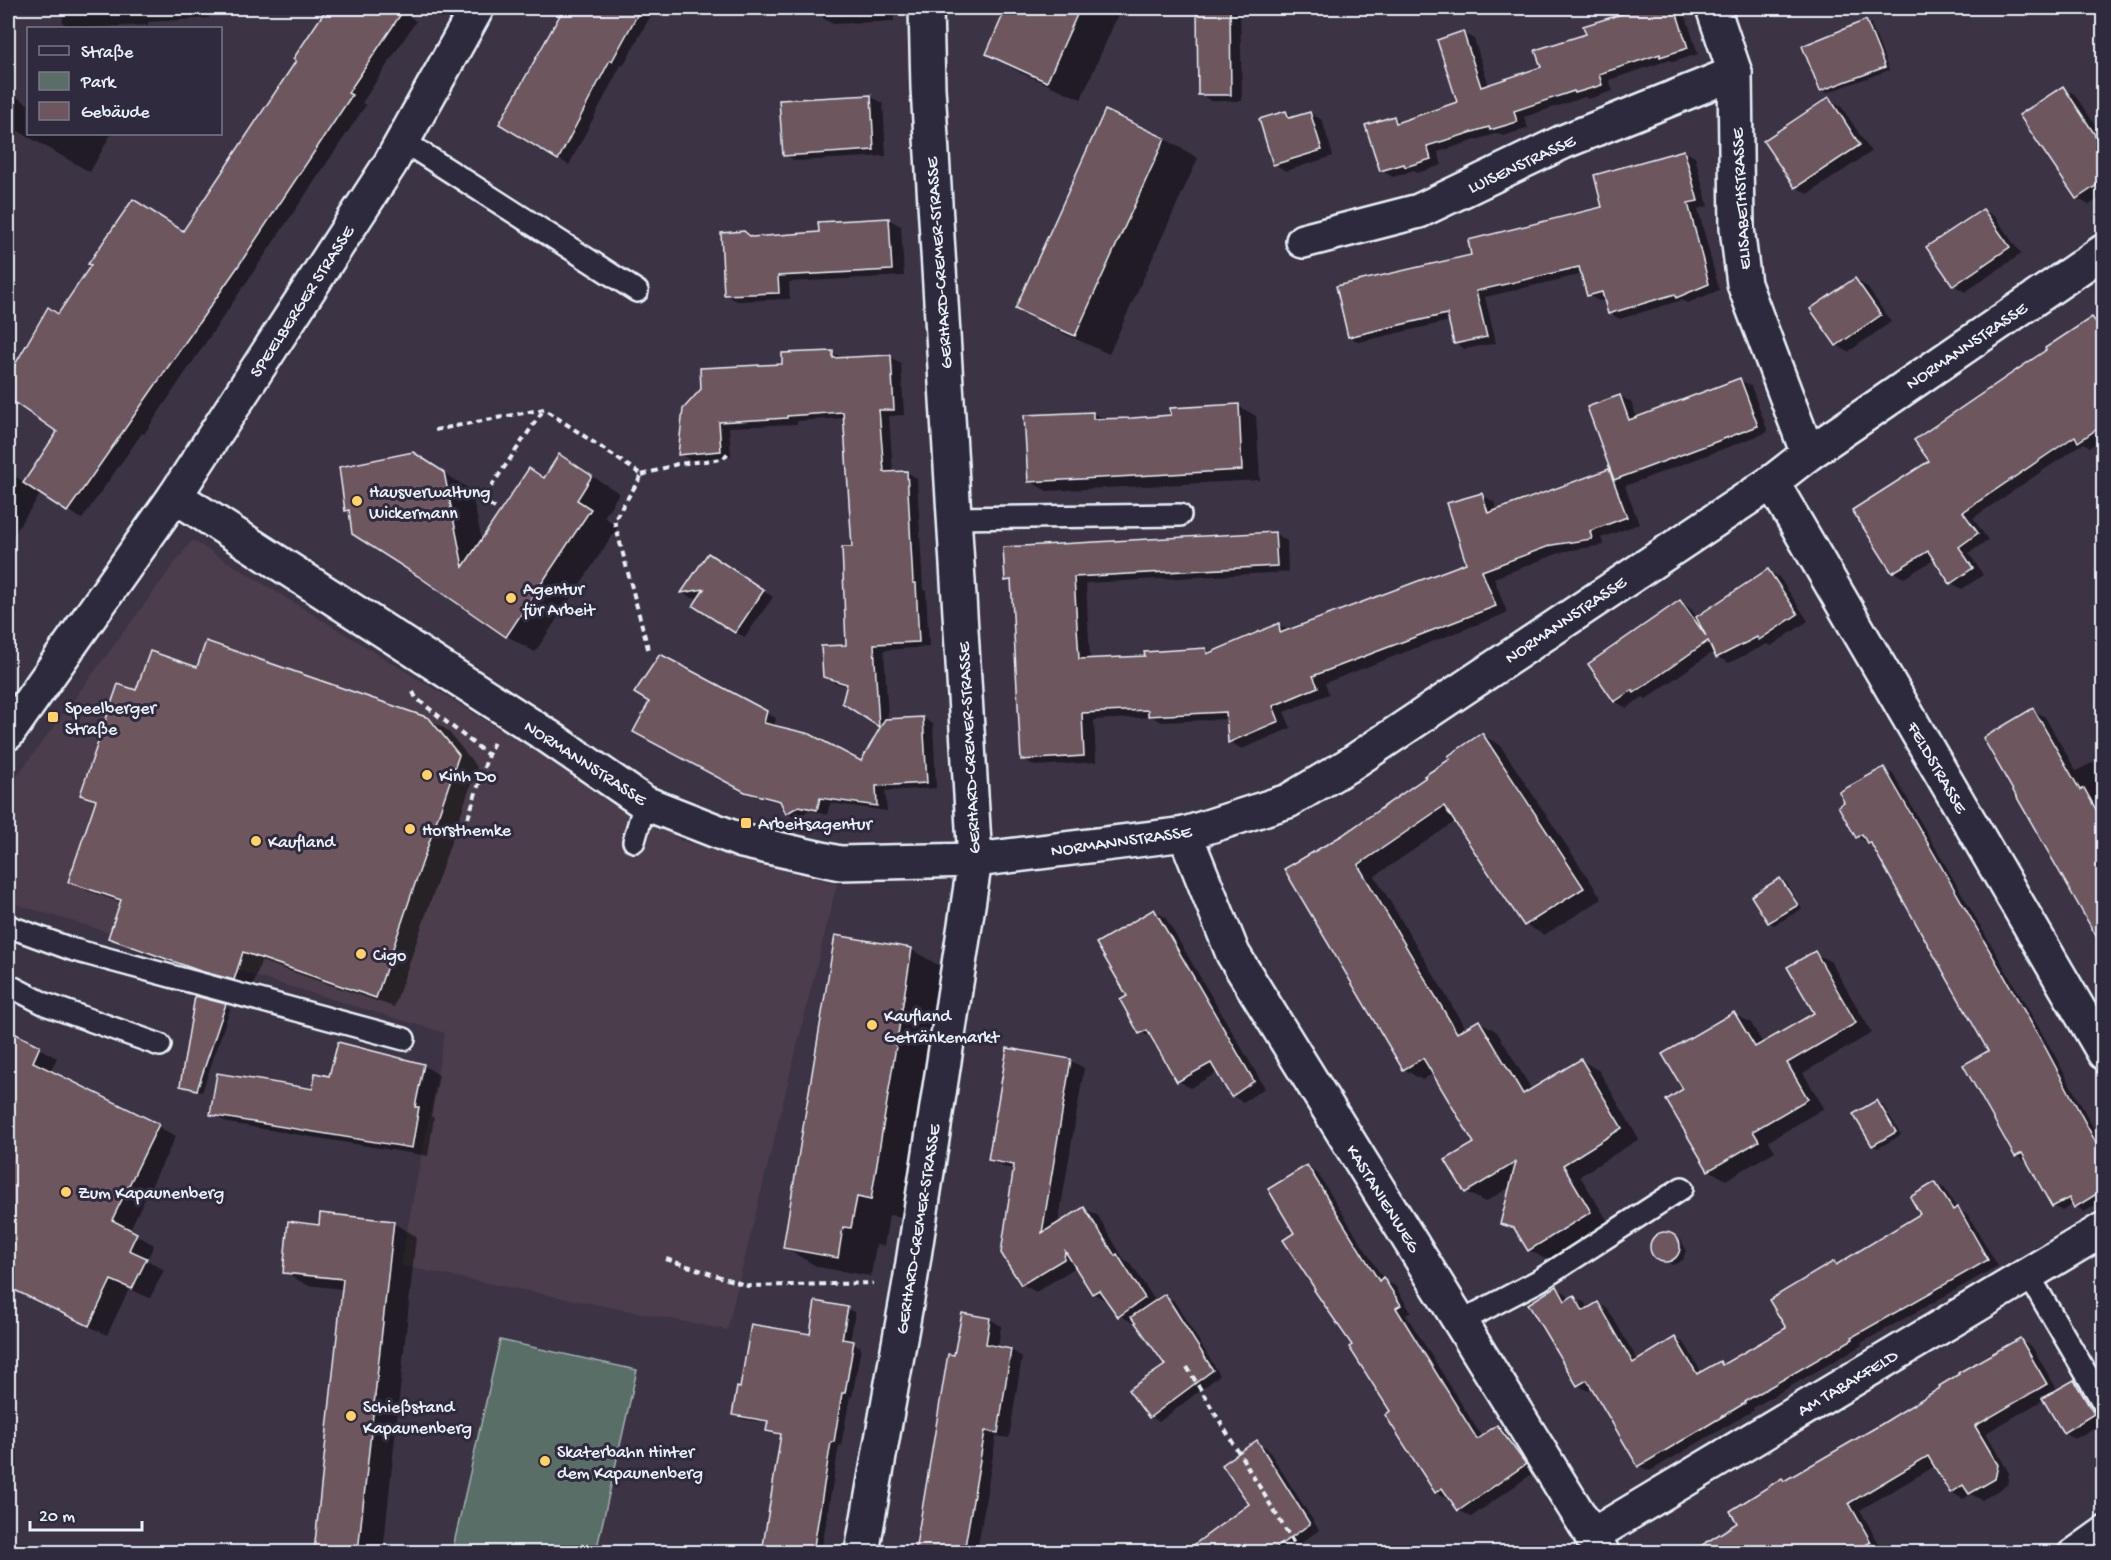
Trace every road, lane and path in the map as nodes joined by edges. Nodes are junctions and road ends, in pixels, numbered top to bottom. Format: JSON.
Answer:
{"nodes":[{"id":1,"x":477,"y":8,"type":"edge"},
{"id":2,"x":926,"y":8,"type":"edge"},
{"id":3,"x":1713,"y":8,"type":"edge"},
{"id":4,"x":1734,"y":73,"type":"junction"},
{"id":5,"x":403,"y":141,"type":"junction"},
{"id":6,"x":1303,"y":241,"type":"dead end"},
{"id":7,"x":2103,"y":251,"type":"edge"},
{"id":8,"x":637,"y":291,"type":"dead end"},
{"id":9,"x":544,"y":409,"type":"junction"},
{"id":10,"x":435,"y":430,"type":"dead end"},
{"id":11,"x":730,"y":450,"type":"dead end"},
{"id":12,"x":1808,"y":454,"type":"junction"},
{"id":13,"x":642,"y":475,"type":"junction"},
{"id":14,"x":1772,"y":482,"type":"junction"},
{"id":15,"x":175,"y":496,"type":"junction"},
{"id":16,"x":495,"y":508,"type":"dead end"},
{"id":17,"x":1180,"y":515,"type":"dead end"},
{"id":18,"x":954,"y":518,"type":"junction"},
{"id":19,"x":649,"y":652,"type":"dead end"},
{"id":20,"x":509,"y":712,"type":"junction"},
{"id":21,"x":8,"y":733,"type":"edge"},
{"id":22,"x":645,"y":802,"type":"junction"},
{"id":23,"x":468,"y":818,"type":"dead end"},
{"id":24,"x":1185,"y":834,"type":"junction"},
{"id":25,"x":634,"y":841,"type":"dead end"},
{"id":26,"x":975,"y":860,"type":"junction"},
{"id":27,"x":8,"y":926,"type":"edge"},
{"id":28,"x":8,"y":985,"type":"edge"},
{"id":29,"x":404,"y":1040,"type":"dead end"},
{"id":30,"x":160,"y":1045,"type":"dead end"},
{"id":31,"x":2103,"y":1053,"type":"edge"},
{"id":32,"x":1682,"y":1188,"type":"dead end"},
{"id":33,"x":2103,"y":1229,"type":"edge"},
{"id":34,"x":666,"y":1259,"type":"dead end"},
{"id":35,"x":2028,"y":1274,"type":"junction"},
{"id":36,"x":910,"y":1282,"type":"junction"},
{"id":37,"x":1460,"y":1322,"type":"junction"},
{"id":38,"x":1187,"y":1367,"type":"dead end"},
{"id":39,"x":2103,"y":1404,"type":"edge"},
{"id":40,"x":2103,"y":1527,"type":"edge"},
{"id":41,"x":1597,"y":1544,"type":"edge"},
{"id":42,"x":862,"y":1552,"type":"edge"},
{"id":43,"x":1299,"y":1552,"type":"edge"},
{"id":44,"x":2069,"y":1552,"type":"edge"}],
"edges":[{"from":1,"to":5,"type":"street","name":"SPEELBERGER STRASSE"},
{"from":2,"to":18,"type":"street","name":"GERHARD-CREMER-STRASSE"},
{"from":3,"to":4,"type":"street","name":"ELISABETHSTRASSE"},
{"from":4,"to":6,"type":"street","name":"LUISENSTRASSE"},
{"from":4,"to":12,"type":"street","name":"ELISABETHSTRASSE"},
{"from":5,"to":8,"type":"lane"},
{"from":5,"to":15,"type":"street","name":"SPEELBERGER STRASSE"},
{"from":7,"to":12,"type":"street","name":"NORMANNSTRASSE"},
{"from":9,"to":10,"type":"path"},
{"from":9,"to":13,"type":"path"},
{"from":9,"to":16,"type":"path"},
{"from":11,"to":13,"type":"path"},
{"from":12,"to":14,"type":"street","name":"NORMANNSTRASSE"},
{"from":13,"to":19,"type":"path"},
{"from":14,"to":24,"type":"street","name":"NORMANNSTRASSE"},
{"from":14,"to":31,"type":"street","name":"FELDSTRASSE"},
{"from":15,"to":20,"type":"street","name":"NORMANNSTRASSE"},
{"from":15,"to":21,"type":"street","name":"SPEELBERGER STRASSE"},
{"from":17,"to":18,"type":"lane"},
{"from":18,"to":26,"type":"street","name":"GERHARD-CREMER-STRASSE"},
{"from":20,"to":22,"type":"street","name":"NORMANNSTRASSE"},
{"from":20,"to":23,"type":"path"},
{"from":22,"to":25,"type":"lane"},
{"from":22,"to":26,"type":"street","name":"NORMANNSTRASSE"},
{"from":24,"to":26,"type":"street","name":"NORMANNSTRASSE"},
{"from":24,"to":37,"type":"street","name":"KASTANIENWEG"},
{"from":26,"to":36,"type":"street","name":"GERHARD-CREMER-STRASSE"},
{"from":27,"to":29,"type":"lane"},
{"from":28,"to":30,"type":"lane"},
{"from":32,"to":37,"type":"lane"},
{"from":33,"to":35,"type":"street","name":"AM TABAKFELD"},
{"from":34,"to":36,"type":"path"},
{"from":35,"to":39,"type":"lane"},
{"from":35,"to":41,"type":"street","name":"AM TABAKFELD"},
{"from":36,"to":42,"type":"street","name":"GERHARD-CREMER-STRASSE"},
{"from":37,"to":41,"type":"street","name":"KASTANIENWEG"},
{"from":38,"to":43,"type":"path"},
{"from":40,"to":44,"type":"lane"}]}
